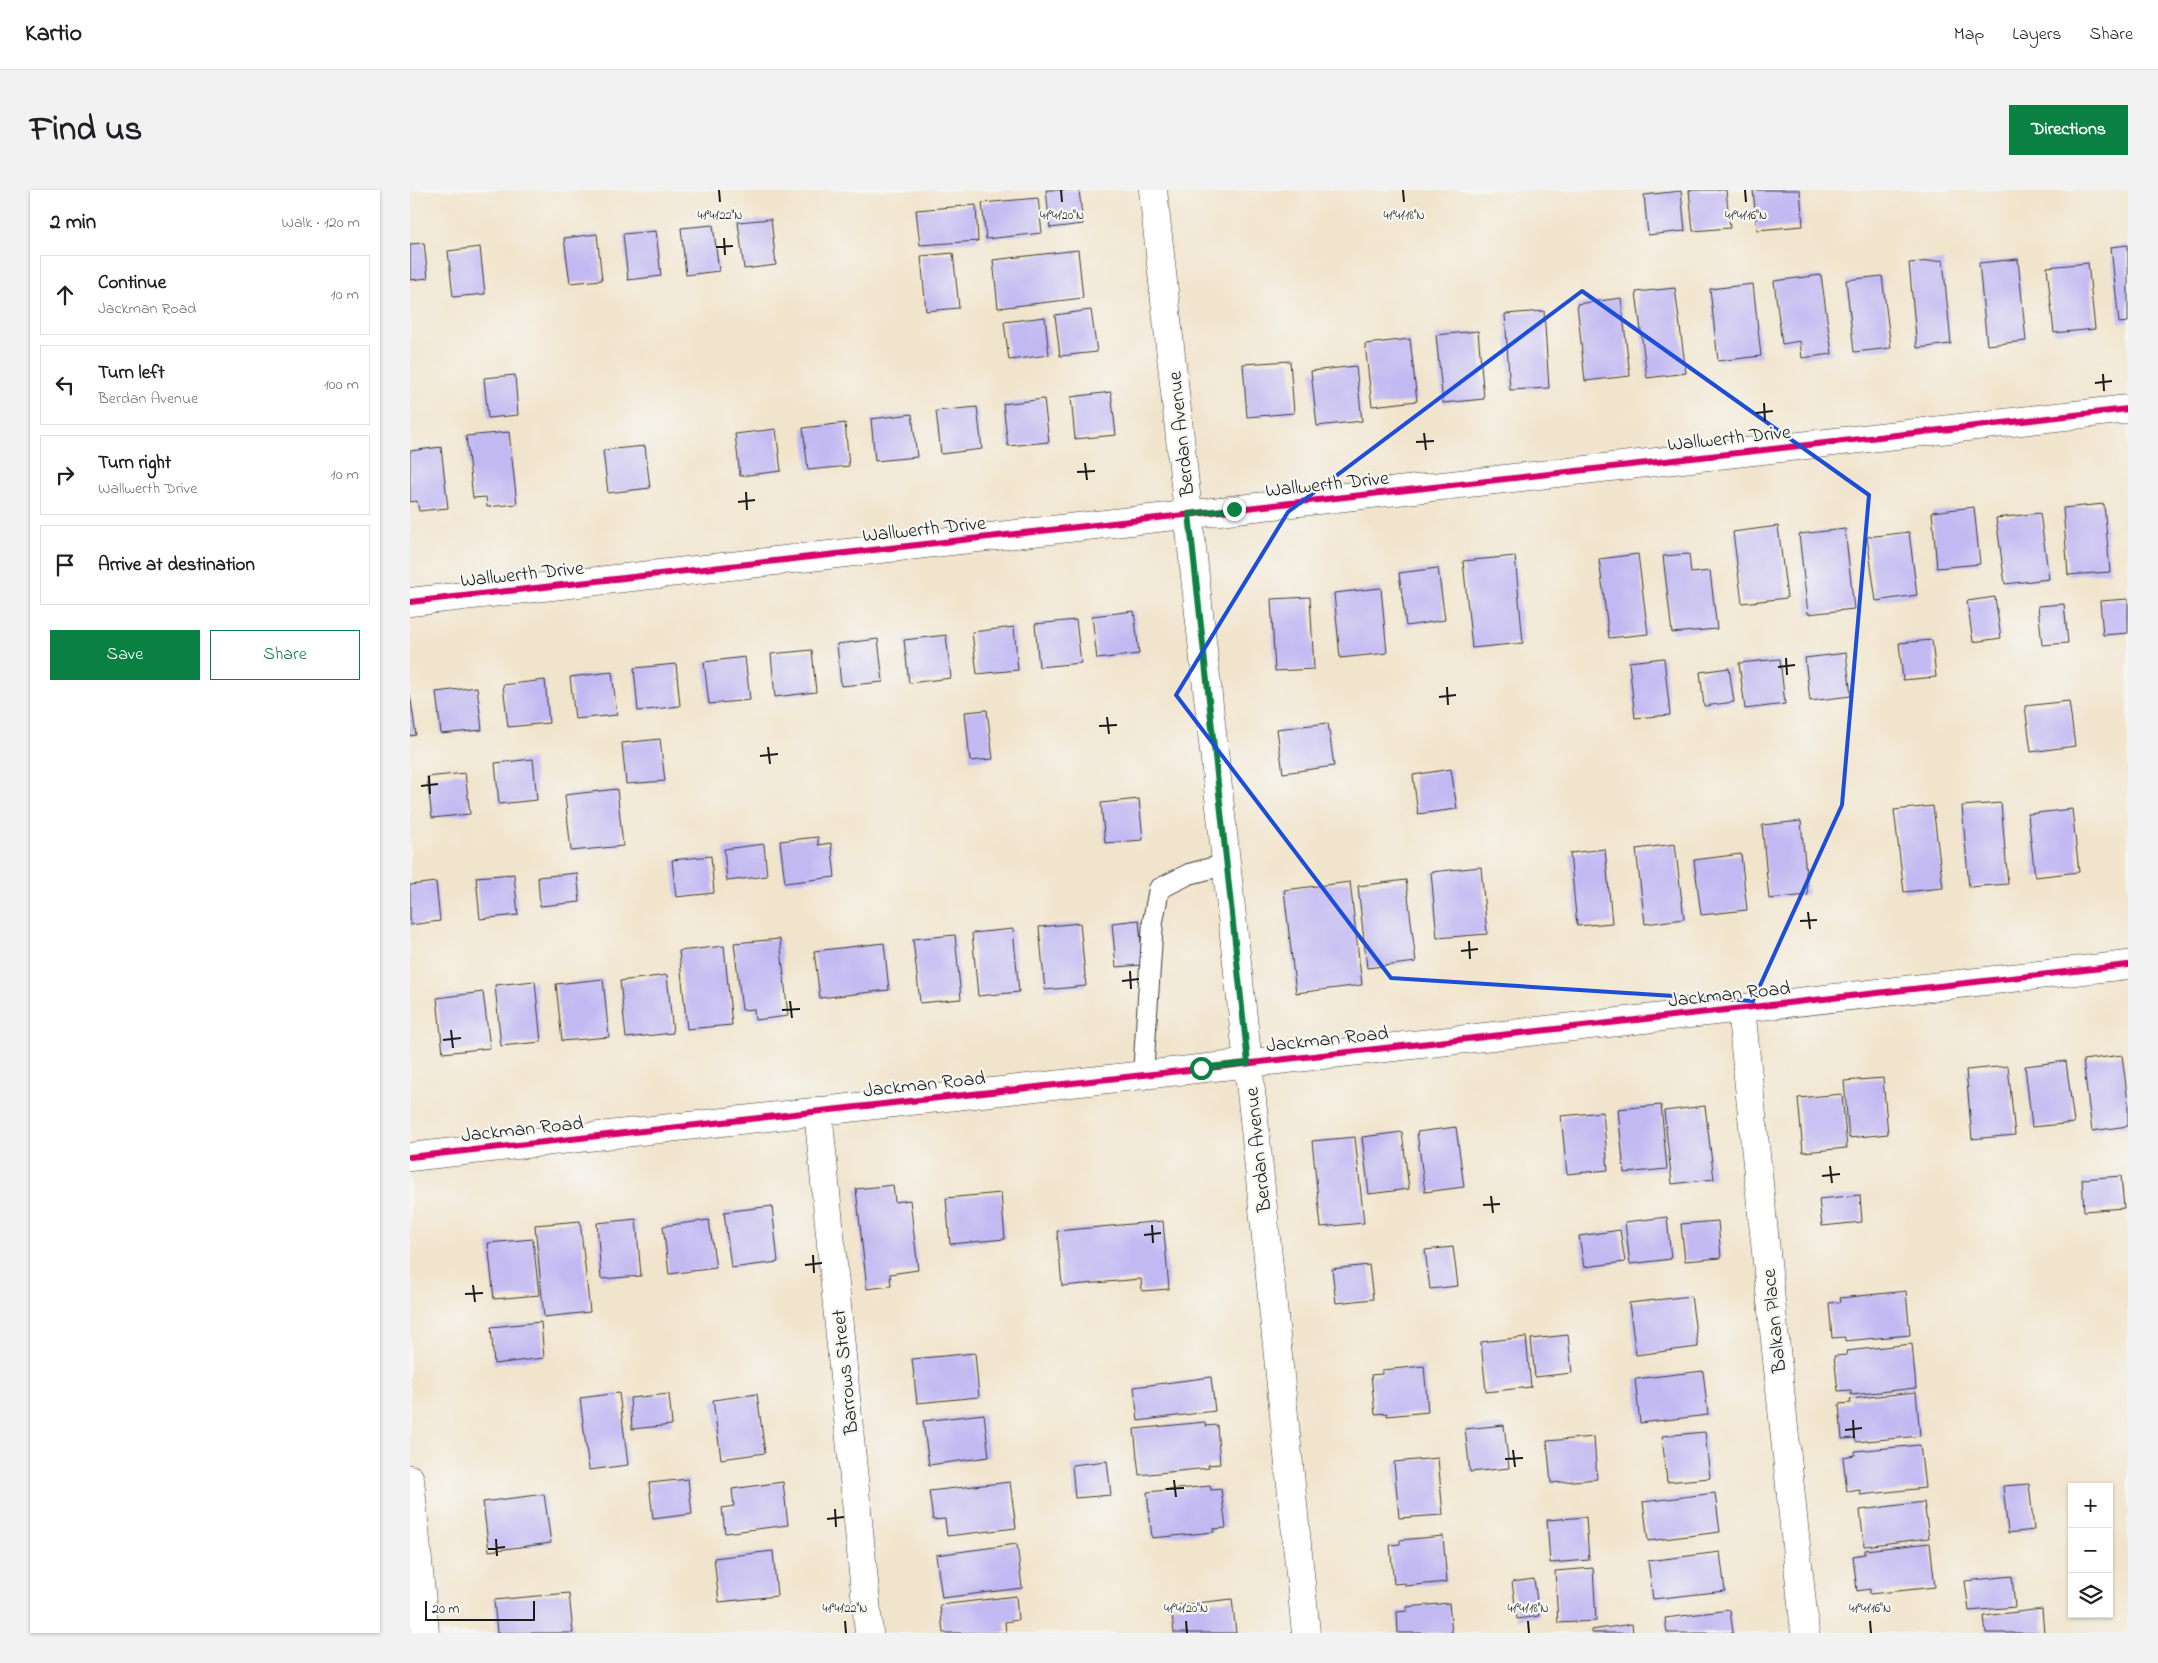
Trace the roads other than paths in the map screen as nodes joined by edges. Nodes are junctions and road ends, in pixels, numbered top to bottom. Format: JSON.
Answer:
{"nodes":[{"id":1,"x":1153,"y":190,"type":"edge"},
{"id":2,"x":2128,"y":409,"type":"edge"},
{"id":3,"x":1189,"y":514,"type":"junction"},
{"id":4,"x":410,"y":602,"type":"edge"},
{"id":5,"x":1226,"y":864,"type":"junction"},
{"id":6,"x":2128,"y":965,"type":"edge"},
{"id":7,"x":1741,"y":1008,"type":"junction"},
{"id":8,"x":1248,"y":1063,"type":"junction"},
{"id":9,"x":1144,"y":1075,"type":"junction"},
{"id":10,"x":818,"y":1111,"type":"junction"},
{"id":11,"x":410,"y":1157,"type":"edge"},
{"id":12,"x":410,"y":1479,"type":"edge"},
{"id":13,"x":425,"y":1633,"type":"edge"},
{"id":14,"x":869,"y":1633,"type":"edge"},
{"id":15,"x":1306,"y":1633,"type":"edge"},
{"id":16,"x":1805,"y":1633,"type":"edge"}],
"edges":[{"from":1,"to":3,"type":"street","name":"Berdan Avenue"},
{"from":2,"to":3,"type":"street","name":"Wallwerth Drive"},
{"from":3,"to":4,"type":"street","name":"Wallwerth Drive"},
{"from":3,"to":5,"type":"street","name":"Berdan Avenue"},
{"from":5,"to":8,"type":"street","name":"Berdan Avenue"},
{"from":5,"to":9,"type":"lane"},
{"from":6,"to":7,"type":"street","name":"Jackman Road"},
{"from":7,"to":8,"type":"street","name":"Jackman Road"},
{"from":7,"to":16,"type":"street","name":"Balkan Place"},
{"from":8,"to":9,"type":"street","name":"Jackman Road"},
{"from":8,"to":15,"type":"street","name":"Berdan Avenue"},
{"from":9,"to":10,"type":"street","name":"Jackman Road"},
{"from":10,"to":11,"type":"street","name":"Jackman Road"},
{"from":10,"to":14,"type":"street","name":"Barrows Street"},
{"from":12,"to":13,"type":"street"}]}
